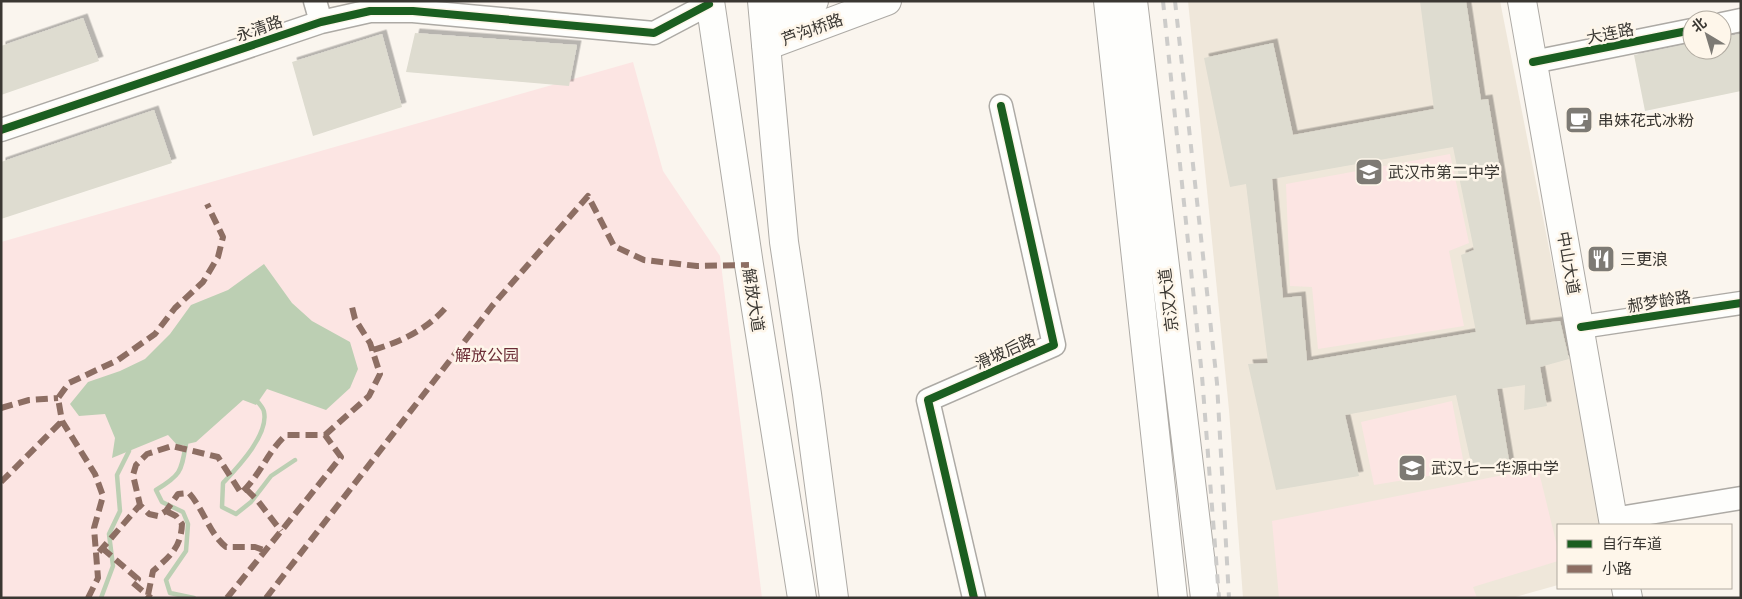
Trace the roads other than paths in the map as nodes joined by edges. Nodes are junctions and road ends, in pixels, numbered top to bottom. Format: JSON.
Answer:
{"nodes":[{"id":1,"x":814,"y":1,"type":"edge"},
{"id":2,"x":887,"y":1,"type":"edge"},
{"id":3,"x":1108,"y":1,"type":"edge"},
{"id":4,"x":1133,"y":1,"type":"edge"},
{"id":5,"x":1522,"y":1,"type":"edge"},
{"id":6,"x":709,"y":3,"type":"edge"},
{"id":7,"x":763,"y":9,"type":"edge"},
{"id":8,"x":318,"y":12,"type":"edge"},
{"id":9,"x":1682,"y":32,"type":"edge"},
{"id":10,"x":766,"y":46,"type":"junction"},
{"id":11,"x":1533,"y":62,"type":"junction"},
{"id":12,"x":1001,"y":106,"type":"dead end"},
{"id":13,"x":1,"y":130,"type":"edge"},
{"id":14,"x":1741,"y":303,"type":"edge"},
{"id":15,"x":1581,"y":327,"type":"junction"},
{"id":16,"x":1741,"y":498,"type":"edge"},
{"id":17,"x":1613,"y":522,"type":"edge"},
{"id":18,"x":802,"y":598,"type":"edge"},
{"id":19,"x":834,"y":598,"type":"edge"},
{"id":20,"x":974,"y":598,"type":"edge"},
{"id":21,"x":1173,"y":598,"type":"edge"},
{"id":22,"x":1204,"y":598,"type":"edge"}],
"edges":[{"from":1,"to":7,"type":"main road","name":"芦沟桥路"},
{"from":2,"to":10,"type":"main road","name":"芦沟桥路"},
{"from":3,"to":21,"type":"main road","name":"京汉大道"},
{"from":4,"to":22,"type":"main road","name":"京汉大道"},
{"from":5,"to":11,"type":"main road","name":"中山大道"},
{"from":6,"to":8,"type":"street","name":"永清路"},
{"from":6,"to":18,"type":"main road","name":"解放大道"},
{"from":7,"to":10,"type":"main road"},
{"from":8,"to":13,"type":"street","name":"永清路"},
{"from":9,"to":11,"type":"street","name":"大连路"},
{"from":10,"to":19,"type":"main road"},
{"from":11,"to":15,"type":"main road","name":"中山大道"},
{"from":12,"to":20,"type":"street","name":"滑坡后路"},
{"from":14,"to":15,"type":"street","name":"郝梦龄路"},
{"from":15,"to":17,"type":"main road","name":"中山大道"},
{"from":16,"to":17,"type":"street"}]}
